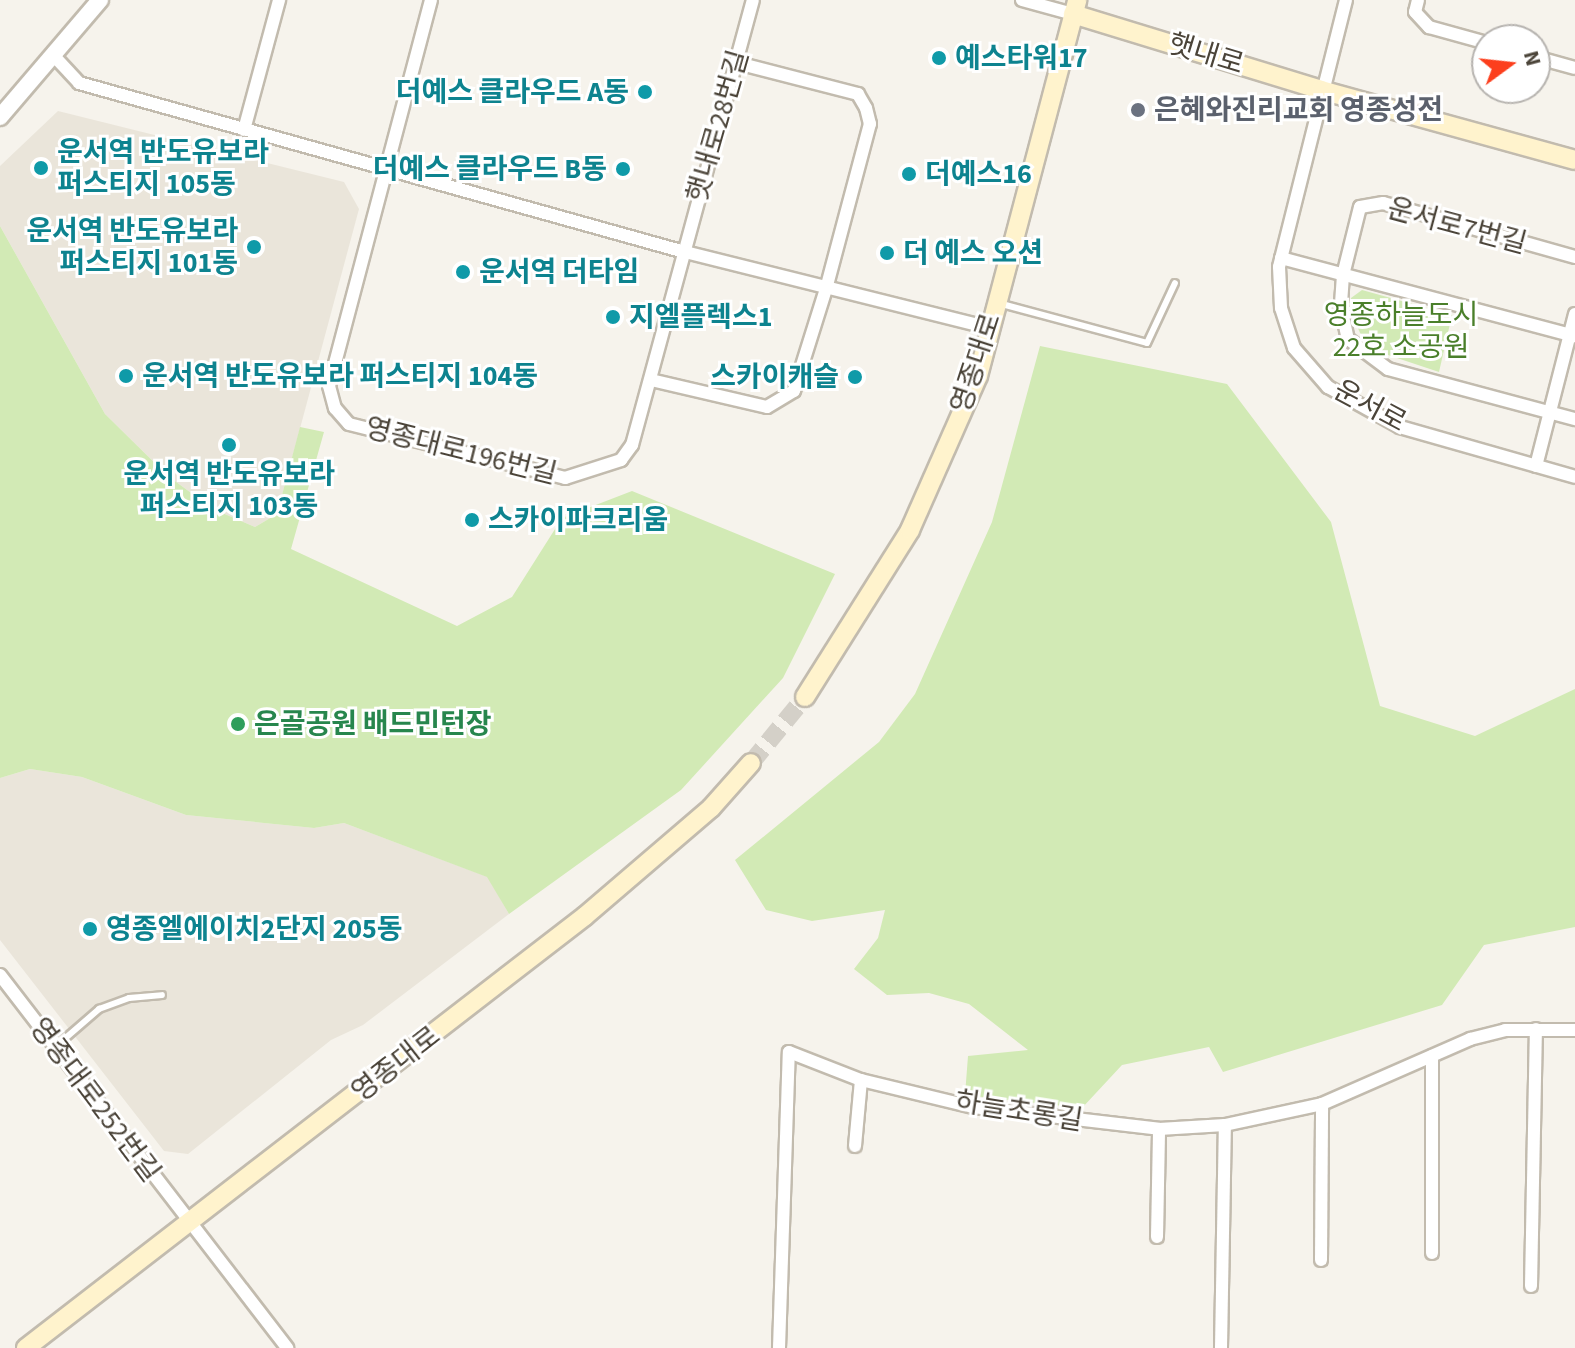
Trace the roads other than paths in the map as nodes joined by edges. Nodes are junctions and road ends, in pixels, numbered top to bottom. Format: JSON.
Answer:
{"nodes":[{"id":1,"x":100,"y":0,"type":"edge"},
{"id":2,"x":279,"y":0,"type":"edge"},
{"id":3,"x":431,"y":0,"type":"edge"},
{"id":4,"x":753,"y":0,"type":"edge"},
{"id":5,"x":1022,"y":0,"type":"edge"},
{"id":6,"x":1346,"y":0,"type":"edge"},
{"id":7,"x":1418,"y":0,"type":"edge"},
{"id":8,"x":1075,"y":7,"type":"edge"},
{"id":9,"x":1471,"y":39,"type":"edge"},
{"id":10,"x":55,"y":57,"type":"junction"},
{"id":11,"x":1551,"y":61,"type":"edge"},
{"id":12,"x":737,"y":63,"type":"junction"},
{"id":13,"x":1575,"y":68,"type":"edge"},
{"id":14,"x":1321,"y":90,"type":"junction"},
{"id":15,"x":0,"y":117,"type":"edge"},
{"id":16,"x":244,"y":130,"type":"junction"},
{"id":17,"x":1575,"y":160,"type":"edge"},
{"id":18,"x":385,"y":168,"type":"junction"},
{"id":19,"x":681,"y":251,"type":"junction"},
{"id":20,"x":1575,"y":257,"type":"edge"},
{"id":21,"x":1281,"y":258,"type":"junction"},
{"id":22,"x":1343,"y":275,"type":"junction"},
{"id":23,"x":1175,"y":283,"type":"dead end"},
{"id":24,"x":826,"y":289,"type":"junction"},
{"id":25,"x":996,"y":302,"type":"junction"},
{"id":26,"x":1575,"y":314,"type":"edge"},
{"id":27,"x":989,"y":328,"type":"junction"},
{"id":28,"x":1572,"y":336,"type":"edge"},
{"id":29,"x":651,"y":380,"type":"junction"},
{"id":30,"x":1550,"y":412,"type":"junction"},
{"id":31,"x":1575,"y":419,"type":"edge"},
{"id":32,"x":1536,"y":466,"type":"junction"},
{"id":33,"x":1575,"y":477,"type":"edge"},
{"id":34,"x":805,"y":697,"type":"tunnel mouth"},
{"id":35,"x":751,"y":763,"type":"tunnel mouth"},
{"id":36,"x":0,"y":975,"type":"edge"},
{"id":37,"x":162,"y":995,"type":"dead end"},
{"id":38,"x":1536,"y":1029,"type":"junction"},
{"id":39,"x":1575,"y":1030,"type":"edge"},
{"id":40,"x":54,"y":1048,"type":"junction"},
{"id":41,"x":1432,"y":1056,"type":"junction"},
{"id":42,"x":861,"y":1080,"type":"junction"},
{"id":43,"x":1322,"y":1104,"type":"junction"},
{"id":44,"x":1225,"y":1125,"type":"junction"},
{"id":45,"x":1159,"y":1129,"type":"junction"},
{"id":46,"x":855,"y":1146,"type":"dead end"},
{"id":47,"x":189,"y":1225,"type":"junction"},
{"id":48,"x":1157,"y":1237,"type":"dead end"},
{"id":49,"x":1432,"y":1253,"type":"dead end"},
{"id":50,"x":1321,"y":1260,"type":"dead end"},
{"id":51,"x":1531,"y":1286,"type":"dead end"},
{"id":52,"x":26,"y":1348,"type":"edge"},
{"id":53,"x":287,"y":1348,"type":"edge"},
{"id":54,"x":779,"y":1348,"type":"edge"},
{"id":55,"x":1221,"y":1348,"type":"edge"}],
"edges":[{"from":1,"to":10,"type":"street"},
{"from":2,"to":16,"type":"street"},
{"from":3,"to":18,"type":"street"},
{"from":4,"to":12,"type":"street","name":"햇내로28번길"},
{"from":5,"to":8,"type":"street","name":"햇내로"},
{"from":6,"to":14,"type":"street","name":"운서로"},
{"from":7,"to":9,"type":"street"},
{"from":8,"to":14,"type":"main road","name":"햇내로"},
{"from":8,"to":25,"type":"main road","name":"영종대로"},
{"from":10,"to":15,"type":"street"},
{"from":10,"to":16,"type":"street"},
{"from":11,"to":13,"type":"street"},
{"from":12,"to":19,"type":"street","name":"햇내로28번길"},
{"from":12,"to":24,"type":"street"},
{"from":14,"to":17,"type":"main road","name":"햇내로"},
{"from":14,"to":21,"type":"street","name":"운서로"},
{"from":16,"to":18,"type":"street"},
{"from":18,"to":19,"type":"street"},
{"from":18,"to":29,"type":"street","name":"영종대로196번길"},
{"from":19,"to":24,"type":"street"},
{"from":19,"to":29,"type":"street","name":"영종대로196번길"},
{"from":20,"to":22,"type":"street","name":"운서로7번길"},
{"from":21,"to":22,"type":"street"},
{"from":21,"to":32,"type":"street","name":"운서로"},
{"from":22,"to":28,"type":"street"},
{"from":22,"to":30,"type":"street","name":"운서로7번길"},
{"from":23,"to":25,"type":"lane"},
{"from":24,"to":27,"type":"street"},
{"from":24,"to":29,"type":"street"},
{"from":25,"to":27,"type":"main road","name":"영종대로"},
{"from":26,"to":28,"type":"street"},
{"from":27,"to":34,"type":"main road","name":"영종대로"},
{"from":28,"to":30,"type":"street"},
{"from":30,"to":31,"type":"street","name":"운서로7번길"},
{"from":30,"to":32,"type":"street"},
{"from":32,"to":33,"type":"street","name":"운서로"},
{"from":35,"to":47,"type":"main road","name":"영종대로"},
{"from":36,"to":40,"type":"street","name":"영종대로252번길"},
{"from":37,"to":40,"type":"lane"},
{"from":38,"to":39,"type":"street","name":"하늘초롱길"},
{"from":38,"to":41,"type":"street","name":"하늘초롱길"},
{"from":38,"to":51,"type":"street"},
{"from":40,"to":47,"type":"street","name":"영종대로252번길"},
{"from":41,"to":43,"type":"street","name":"하늘초롱길"},
{"from":41,"to":49,"type":"street"},
{"from":42,"to":45,"type":"street","name":"하늘초롱길"},
{"from":42,"to":46,"type":"street"},
{"from":42,"to":54,"type":"street","name":"하늘초롱길"},
{"from":43,"to":44,"type":"street","name":"하늘초롱길"},
{"from":43,"to":50,"type":"street"},
{"from":44,"to":45,"type":"street","name":"하늘초롱길"},
{"from":44,"to":55,"type":"street"},
{"from":45,"to":48,"type":"street"},
{"from":47,"to":52,"type":"main road","name":"영종대로"},
{"from":47,"to":53,"type":"street","name":"영종대로252번길"}]}
